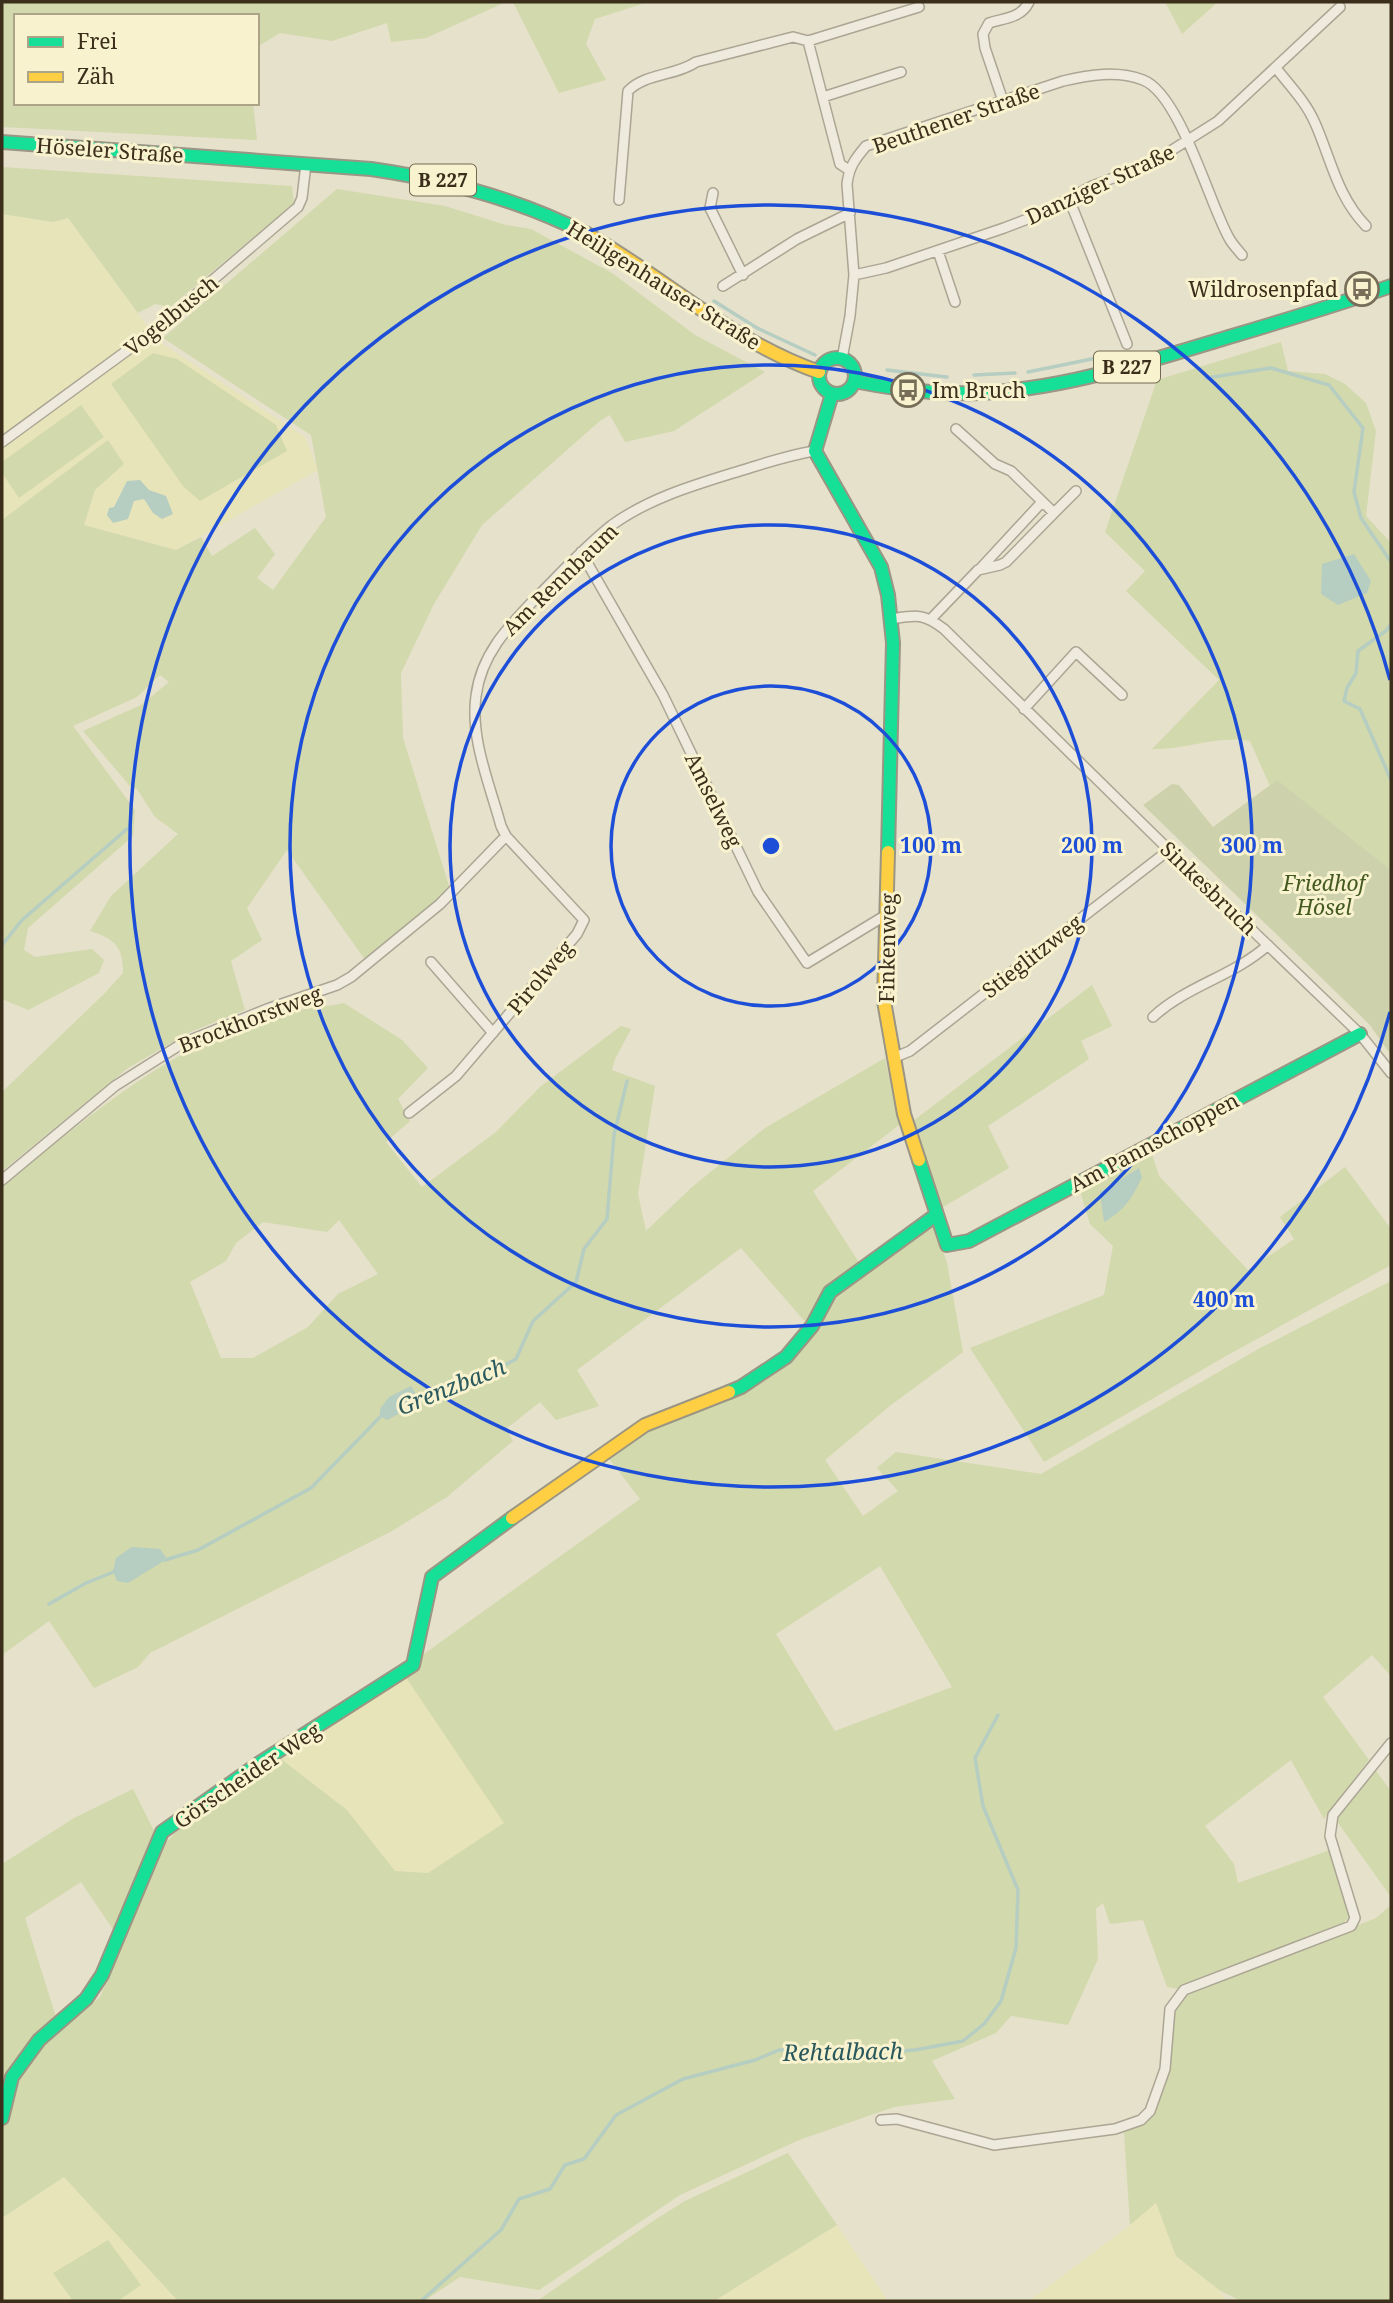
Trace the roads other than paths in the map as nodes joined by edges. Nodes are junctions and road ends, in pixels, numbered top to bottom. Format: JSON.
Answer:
{"nodes":[{"id":1,"x":1029,"y":2,"type":"edge"},
{"id":2,"x":919,"y":7,"type":"dead end"},
{"id":3,"x":1340,"y":8,"type":"dead end"},
{"id":4,"x":808,"y":41,"type":"junction"},
{"id":5,"x":1276,"y":68,"type":"junction"},
{"id":6,"x":901,"y":72,"type":"dead end"},
{"id":7,"x":822,"y":97,"type":"junction"},
{"id":8,"x":1003,"y":101,"type":"junction"},
{"id":9,"x":1189,"y":141,"type":"junction"},
{"id":10,"x":2,"y":142,"type":"edge"},
{"id":11,"x":219,"y":158,"type":"joint"},
{"id":12,"x":306,"y":164,"type":"junction"},
{"id":13,"x":849,"y":170,"type":"junction"},
{"id":14,"x":713,"y":193,"type":"dead end"},
{"id":15,"x":1069,"y":199,"type":"junction"},
{"id":16,"x":619,"y":200,"type":"dead end"},
{"id":17,"x":850,"y":213,"type":"junction"},
{"id":18,"x":1366,"y":226,"type":"dead end"},
{"id":19,"x":937,"y":251,"type":"junction"},
{"id":20,"x":1242,"y":256,"type":"dead end"},
{"id":21,"x":743,"y":275,"type":"junction"},
{"id":22,"x":854,"y":275,"type":"junction"},
{"id":23,"x":723,"y":286,"type":"dead end"},
{"id":24,"x":1391,"y":286,"type":"edge"},
{"id":25,"x":955,"y":302,"type":"dead end"},
{"id":26,"x":1127,"y":344,"type":"dead end"},
{"id":27,"x":842,"y":359,"type":"junction"},
{"id":28,"x":819,"y":372,"type":"junction"},
{"id":29,"x":854,"y":381,"type":"junction"},
{"id":30,"x":832,"y":394,"type":"junction"},
{"id":31,"x":956,"y":429,"type":"dead end"},
{"id":32,"x":2,"y":442,"type":"edge"},
{"id":33,"x":815,"y":451,"type":"junction"},
{"id":34,"x":1076,"y":491,"type":"dead end"},
{"id":35,"x":1042,"y":502,"type":"junction"},
{"id":36,"x":1054,"y":513,"type":"junction"},
{"id":37,"x":581,"y":552,"type":"junction"},
{"id":38,"x":978,"y":570,"type":"junction"},
{"id":39,"x":891,"y":619,"type":"junction"},
{"id":40,"x":931,"y":619,"type":"junction"},
{"id":41,"x":1122,"y":695,"type":"dead end"},
{"id":42,"x":1024,"y":709,"type":"junction"},
{"id":43,"x":506,"y":836,"type":"junction"},
{"id":44,"x":1169,"y":850,"type":"junction"},
{"id":45,"x":886,"y":915,"type":"junction"},
{"id":46,"x":584,"y":920,"type":"joint"},
{"id":47,"x":1268,"y":945,"type":"junction"},
{"id":48,"x":431,"y":962,"type":"dead end"},
{"id":49,"x":1153,"y":1017,"type":"dead end"},
{"id":50,"x":493,"y":1033,"type":"junction"},
{"id":51,"x":1360,"y":1034,"type":"junction"},
{"id":52,"x":893,"y":1058,"type":"junction"},
{"id":53,"x":1391,"y":1073,"type":"edge"},
{"id":54,"x":409,"y":1113,"type":"dead end"},
{"id":55,"x":2,"y":1180,"type":"edge"},
{"id":56,"x":936,"y":1215,"type":"junction"},
{"id":57,"x":947,"y":1245,"type":"joint"},
{"id":58,"x":1391,"y":1744,"type":"edge"},
{"id":59,"x":2,"y":2118,"type":"edge"},
{"id":60,"x":881,"y":2120,"type":"dead end"}],
"edges":[{"from":1,"to":8,"type":"street"},
{"from":2,"to":4,"type":"street"},
{"from":3,"to":5,"type":"street","name":"Danziger Straße"},
{"from":4,"to":7,"type":"street"},
{"from":4,"to":16,"type":"street"},
{"from":5,"to":9,"type":"street","name":"Danziger Straße"},
{"from":5,"to":18,"type":"street"},
{"from":6,"to":7,"type":"street"},
{"from":7,"to":13,"type":"street"},
{"from":8,"to":9,"type":"street","name":"Beuthener Straße"},
{"from":8,"to":13,"type":"street","name":"Beuthener Straße"},
{"from":9,"to":15,"type":"street","name":"Danziger Straße"},
{"from":9,"to":20,"type":"street","name":"Beuthener Straße"},
{"from":10,"to":11,"type":"street","name":"Höseler Straße","number":"B 227"},
{"from":11,"to":12,"type":"street","name":"Heiligenhauser Straße","number":"B 227"},
{"from":12,"to":28,"type":"street","name":"Heiligenhauser Straße","number":"B 227"},
{"from":12,"to":32,"type":"street","name":"Vogelbusch"},
{"from":13,"to":17,"type":"street","name":"Beuthener Straße"},
{"from":14,"to":21,"type":"street"},
{"from":15,"to":19,"type":"street","name":"Danziger Straße"},
{"from":15,"to":26,"type":"street"},
{"from":17,"to":21,"type":"street"},
{"from":17,"to":22,"type":"street","name":"Beuthener Straße"},
{"from":19,"to":22,"type":"street","name":"Danziger Straße"},
{"from":19,"to":25,"type":"street"},
{"from":21,"to":23,"type":"street"},
{"from":22,"to":27,"type":"street","name":"Beuthener Straße"},
{"from":24,"to":29,"type":"street","number":"B 227"},
{"from":27,"to":28,"type":"street"},
{"from":27,"to":29,"type":"street"},
{"from":28,"to":30,"type":"street"},
{"from":29,"to":30,"type":"street"},
{"from":30,"to":33,"type":"street"},
{"from":31,"to":35,"type":"street"},
{"from":33,"to":37,"type":"street","name":"Am Rennbaum"},
{"from":33,"to":39,"type":"street","name":"Finkenweg"},
{"from":34,"to":36,"type":"street"},
{"from":35,"to":36,"type":"street"},
{"from":35,"to":38,"type":"street"},
{"from":36,"to":38,"type":"street"},
{"from":37,"to":43,"type":"street","name":"Am Rennbaum"},
{"from":37,"to":45,"type":"street","name":"Amselweg"},
{"from":38,"to":40,"type":"street"},
{"from":39,"to":40,"type":"street"},
{"from":39,"to":45,"type":"street","name":"Finkenweg"},
{"from":40,"to":42,"type":"street","name":"Sinkesbruch"},
{"from":41,"to":42,"type":"street"},
{"from":42,"to":44,"type":"street","name":"Sinkesbruch"},
{"from":43,"to":46,"type":"street","name":"Am Rennbaum"},
{"from":43,"to":55,"type":"street","name":"Brockhorstweg"},
{"from":44,"to":47,"type":"street","name":"Sinkesbruch"},
{"from":44,"to":52,"type":"street","name":"Stieglitzweg"},
{"from":45,"to":52,"type":"street","name":"Finkenweg"},
{"from":46,"to":50,"type":"street","name":"Pirolweg"},
{"from":47,"to":49,"type":"street"},
{"from":47,"to":51,"type":"street","name":"Sinkesbruch"},
{"from":48,"to":50,"type":"street","name":"Pirolweg"},
{"from":50,"to":54,"type":"street","name":"Pirolweg"},
{"from":51,"to":53,"type":"street","name":"Sinkesbruch"},
{"from":51,"to":57,"type":"street","name":"Am Pannschoppen"},
{"from":52,"to":56,"type":"street","name":"Finkenweg"},
{"from":56,"to":57,"type":"street","name":"Finkenweg"},
{"from":56,"to":59,"type":"street","name":"Görscheider Weg"},
{"from":58,"to":60,"type":"street"}]}
